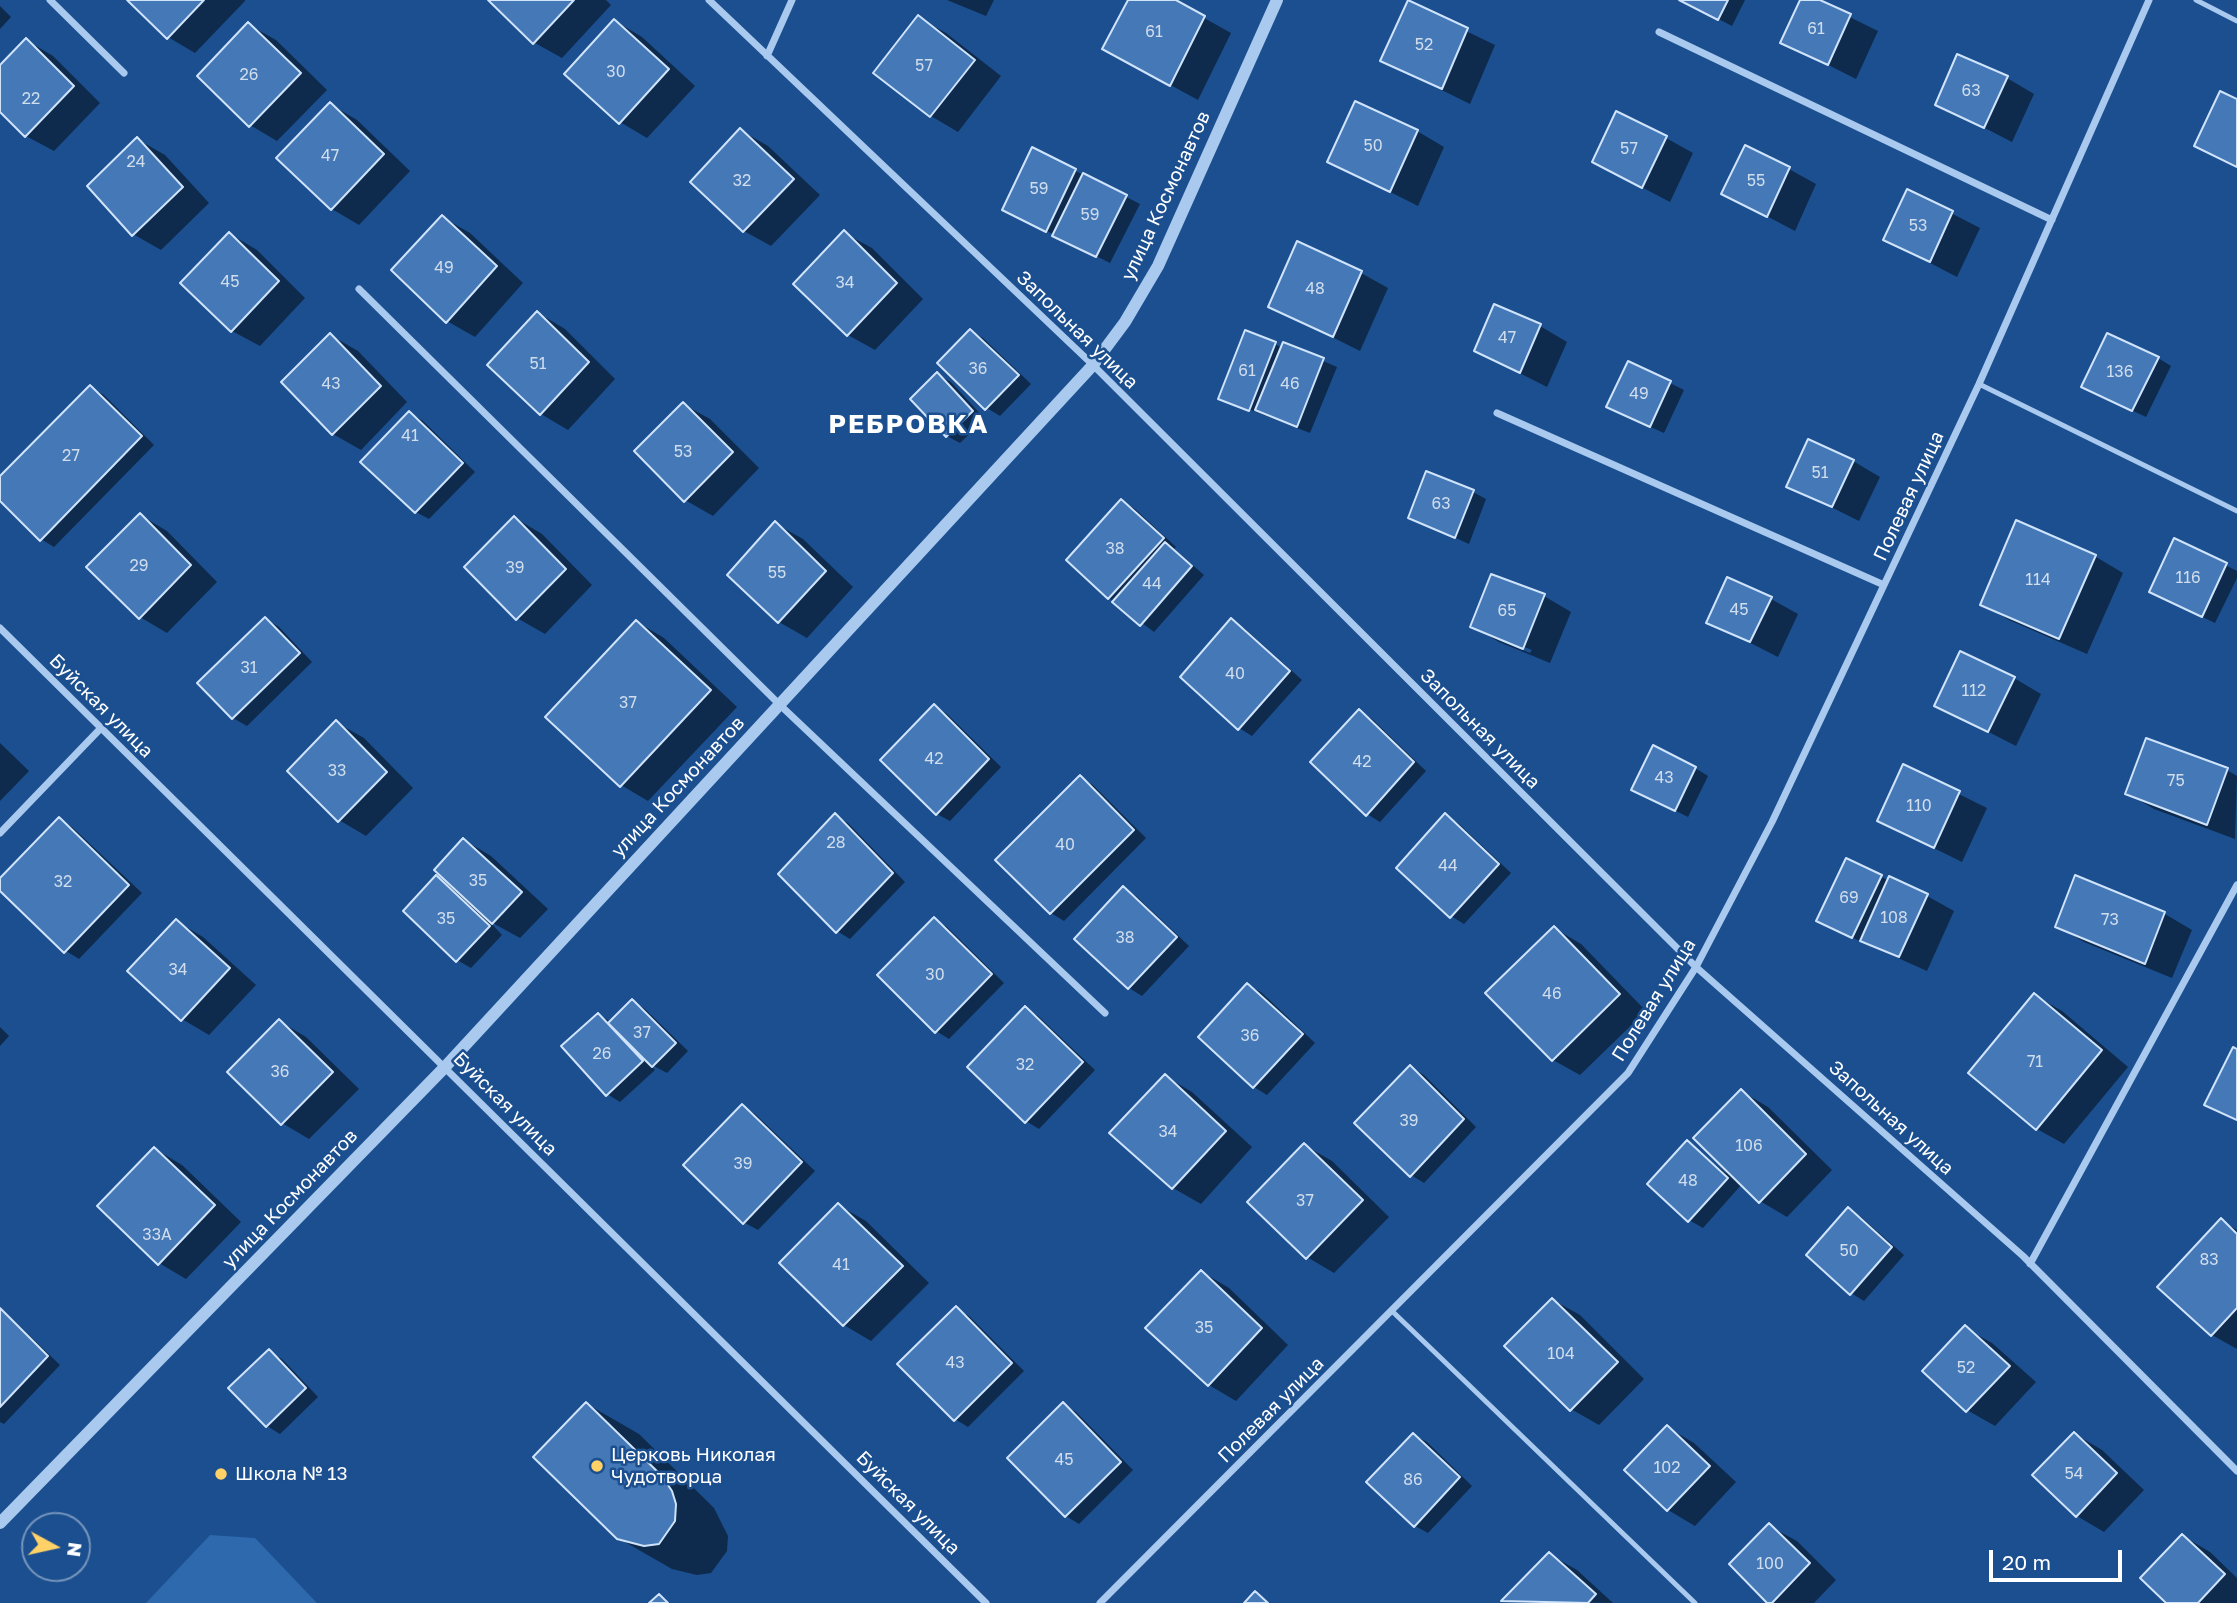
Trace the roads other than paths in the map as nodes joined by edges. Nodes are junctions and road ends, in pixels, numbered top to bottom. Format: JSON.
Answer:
{"nodes":[{"id":1,"x":50,"y":0,"type":"edge"},
{"id":2,"x":709,"y":0,"type":"edge"},
{"id":3,"x":792,"y":0,"type":"edge"},
{"id":4,"x":1277,"y":0,"type":"edge"},
{"id":5,"x":2149,"y":0,"type":"edge"},
{"id":6,"x":2196,"y":0,"type":"edge"},
{"id":7,"x":2237,"y":22,"type":"edge"},
{"id":8,"x":1659,"y":32,"type":"dead end"},
{"id":9,"x":767,"y":56,"type":"junction"},
{"id":10,"x":124,"y":73,"type":"dead end"},
{"id":11,"x":2052,"y":220,"type":"junction"},
{"id":12,"x":359,"y":289,"type":"dead end"},
{"id":13,"x":1093,"y":365,"type":"junction"},
{"id":14,"x":1979,"y":384,"type":"junction"},
{"id":15,"x":1497,"y":413,"type":"dead end"},
{"id":16,"x":2237,"y":511,"type":"edge"},
{"id":17,"x":1884,"y":585,"type":"junction"},
{"id":18,"x":0,"y":628,"type":"edge"},
{"id":19,"x":780,"y":705,"type":"junction"},
{"id":20,"x":101,"y":728,"type":"junction"},
{"id":21,"x":0,"y":833,"type":"edge"},
{"id":22,"x":2237,"y":885,"type":"edge"},
{"id":23,"x":1696,"y":967,"type":"junction"},
{"id":24,"x":1105,"y":1013,"type":"dead end"},
{"id":25,"x":445,"y":1067,"type":"junction"},
{"id":26,"x":2030,"y":1264,"type":"junction"},
{"id":27,"x":1392,"y":1311,"type":"junction"},
{"id":28,"x":2237,"y":1471,"type":"edge"},
{"id":29,"x":0,"y":1522,"type":"edge"},
{"id":30,"x":986,"y":1603,"type":"edge"},
{"id":31,"x":1100,"y":1603,"type":"edge"},
{"id":32,"x":1695,"y":1603,"type":"edge"}],
"edges":[{"from":1,"to":10,"type":"street"},
{"from":2,"to":9,"type":"street","name":"Запольная улица"},
{"from":3,"to":9,"type":"street"},
{"from":4,"to":13,"type":"street","name":"улица Космонавтов"},
{"from":5,"to":11,"type":"street","name":"Полевая улица"},
{"from":6,"to":7,"type":"lane"},
{"from":8,"to":11,"type":"street"},
{"from":9,"to":13,"type":"street","name":"Запольная улица"},
{"from":11,"to":14,"type":"street","name":"Полевая улица"},
{"from":12,"to":19,"type":"street"},
{"from":13,"to":19,"type":"street","name":"улица Космонавтов"},
{"from":13,"to":23,"type":"street","name":"Запольная улица"},
{"from":14,"to":16,"type":"lane"},
{"from":14,"to":17,"type":"street","name":"Полевая улица"},
{"from":15,"to":17,"type":"street"},
{"from":17,"to":23,"type":"street","name":"Полевая улица"},
{"from":18,"to":20,"type":"street","name":"Буйская улица"},
{"from":19,"to":24,"type":"street"},
{"from":19,"to":25,"type":"street","name":"улица Космонавтов"},
{"from":20,"to":21,"type":"street"},
{"from":20,"to":25,"type":"street","name":"Буйская улица"},
{"from":22,"to":26,"type":"street"},
{"from":23,"to":26,"type":"street","name":"Запольная улица"},
{"from":23,"to":27,"type":"street","name":"Полевая улица"},
{"from":25,"to":29,"type":"street","name":"улица Космонавтов"},
{"from":25,"to":30,"type":"street","name":"Буйская улица"},
{"from":26,"to":28,"type":"street","name":"Запольная улица"},
{"from":27,"to":31,"type":"street","name":"Полевая улица"},
{"from":27,"to":32,"type":"lane"}]}
